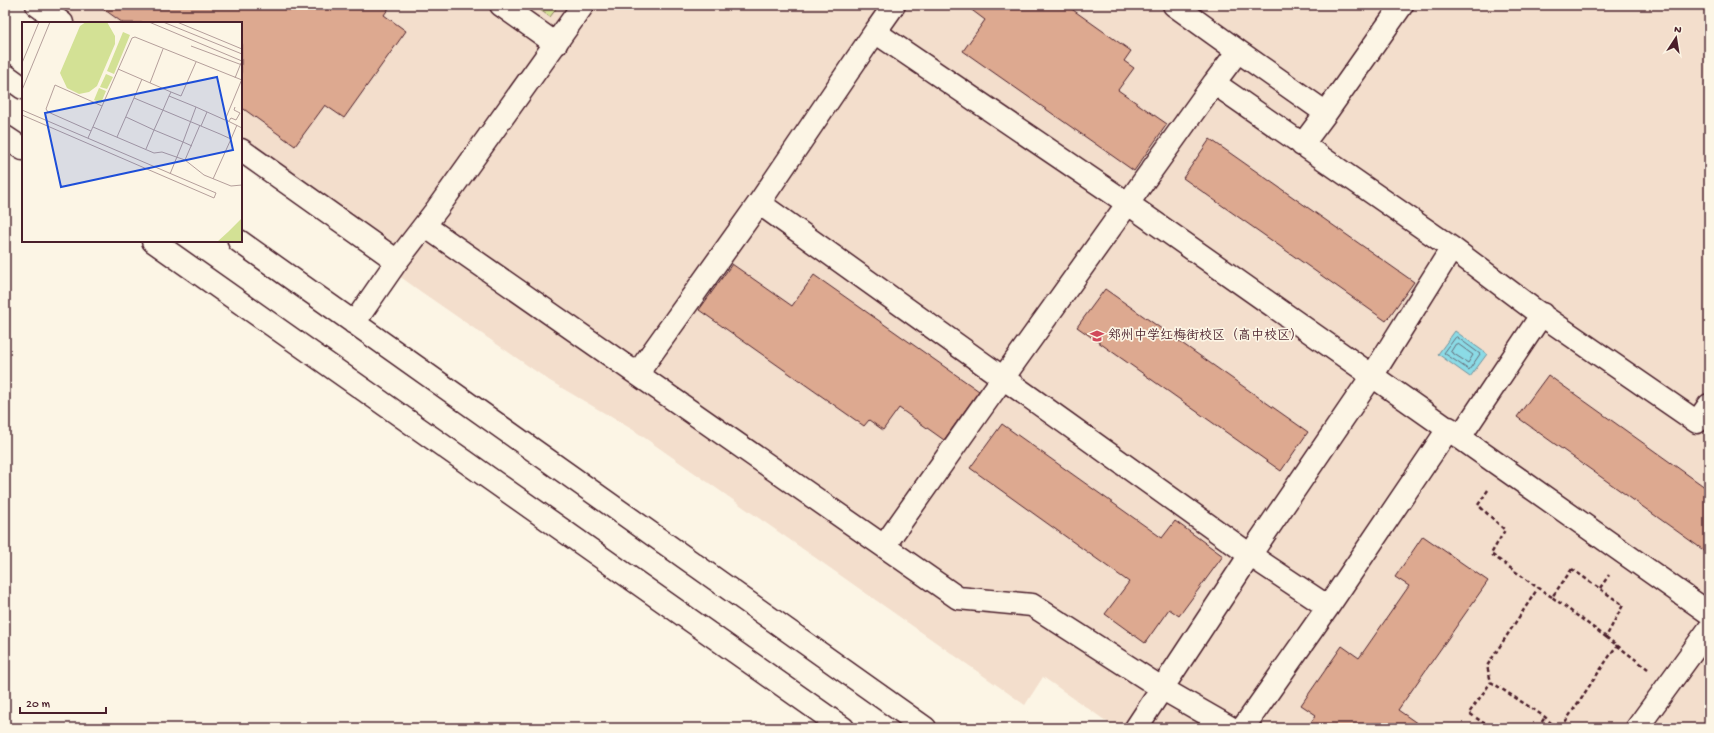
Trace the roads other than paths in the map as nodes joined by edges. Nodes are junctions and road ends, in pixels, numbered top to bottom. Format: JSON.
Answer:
{"nodes":[{"id":1,"x":37,"y":5,"type":"edge"},
{"id":2,"x":501,"y":5,"type":"edge"},
{"id":3,"x":583,"y":5,"type":"edge"},
{"id":4,"x":894,"y":5,"type":"edge"},
{"id":5,"x":1174,"y":5,"type":"edge"},
{"id":6,"x":1402,"y":5,"type":"edge"},
{"id":7,"x":61,"y":22,"type":"edge"},
{"id":8,"x":875,"y":32,"type":"junction"},
{"id":9,"x":556,"y":44,"type":"junction"},
{"id":10,"x":1238,"y":51,"type":"junction"},
{"id":11,"x":5,"y":75,"type":"edge"},
{"id":12,"x":1214,"y":83,"type":"junction"},
{"id":13,"x":22,"y":87,"type":"edge"},
{"id":14,"x":1326,"y":113,"type":"junction"},
{"id":15,"x":5,"y":136,"type":"edge"},
{"id":16,"x":1302,"y":145,"type":"junction"},
{"id":17,"x":22,"y":148,"type":"edge"},
{"id":18,"x":242,"y":151,"type":"edge"},
{"id":19,"x":759,"y":203,"type":"junction"},
{"id":20,"x":1127,"y":203,"type":"junction"},
{"id":21,"x":425,"y":226,"type":"junction"},
{"id":22,"x":154,"y":242,"type":"edge"},
{"id":23,"x":240,"y":242,"type":"edge"},
{"id":24,"x":1452,"y":248,"type":"junction"},
{"id":25,"x":397,"y":261,"type":"junction"},
{"id":26,"x":1542,"y":314,"type":"junction"},
{"id":27,"x":354,"y":323,"type":"junction"},
{"id":28,"x":637,"y":374,"type":"junction"},
{"id":29,"x":1372,"y":376,"type":"junction"},
{"id":30,"x":1002,"y":377,"type":"junction"},
{"id":31,"x":1705,"y":420,"type":"edge"},
{"id":32,"x":1454,"y":433,"type":"junction"},
{"id":33,"x":884,"y":546,"type":"junction"},
{"id":34,"x":1250,"y":555,"type":"junction"},
{"id":35,"x":1328,"y":607,"type":"junction"},
{"id":36,"x":1709,"y":613,"type":"edge"},
{"id":37,"x":1709,"y":629,"type":"edge"},
{"id":38,"x":1163,"y":689,"type":"junction"},
{"id":39,"x":843,"y":728,"type":"edge"},
{"id":40,"x":925,"y":728,"type":"edge"},
{"id":41,"x":1136,"y":728,"type":"edge"},
{"id":42,"x":1231,"y":728,"type":"edge"},
{"id":43,"x":1243,"y":728,"type":"edge"},
{"id":44,"x":1637,"y":728,"type":"edge"}],
"edges":[{"from":1,"to":7,"type":"street"},
{"from":2,"to":9,"type":"street"},
{"from":3,"to":9,"type":"street"},
{"from":4,"to":8,"type":"street"},
{"from":5,"to":10,"type":"street"},
{"from":6,"to":14,"type":"street"},
{"from":8,"to":19,"type":"street"},
{"from":8,"to":20,"type":"street"},
{"from":9,"to":21,"type":"street"},
{"from":10,"to":12,"type":"street"},
{"from":10,"to":14,"type":"street"},
{"from":11,"to":13,"type":"street"},
{"from":12,"to":16,"type":"street"},
{"from":12,"to":20,"type":"street"},
{"from":14,"to":16,"type":"street"},
{"from":15,"to":17,"type":"street"},
{"from":16,"to":24,"type":"street"},
{"from":18,"to":25,"type":"street"},
{"from":19,"to":28,"type":"street"},
{"from":19,"to":30,"type":"street"},
{"from":20,"to":29,"type":"street"},
{"from":20,"to":30,"type":"street"},
{"from":21,"to":25,"type":"street"},
{"from":21,"to":28,"type":"street"},
{"from":22,"to":39,"type":"street"},
{"from":23,"to":27,"type":"street"},
{"from":24,"to":26,"type":"street"},
{"from":24,"to":29,"type":"street"},
{"from":25,"to":27,"type":"street"},
{"from":26,"to":31,"type":"street"},
{"from":26,"to":32,"type":"street"},
{"from":27,"to":40,"type":"street"},
{"from":28,"to":33,"type":"street"},
{"from":29,"to":32,"type":"street"},
{"from":29,"to":34,"type":"street"},
{"from":30,"to":33,"type":"street"},
{"from":30,"to":34,"type":"street"},
{"from":32,"to":35,"type":"street"},
{"from":32,"to":36,"type":"street"},
{"from":33,"to":38,"type":"street"},
{"from":34,"to":35,"type":"street"},
{"from":34,"to":38,"type":"street"},
{"from":35,"to":43,"type":"street"},
{"from":37,"to":44,"type":"street"},
{"from":38,"to":41,"type":"street"},
{"from":38,"to":42,"type":"street"}]}
